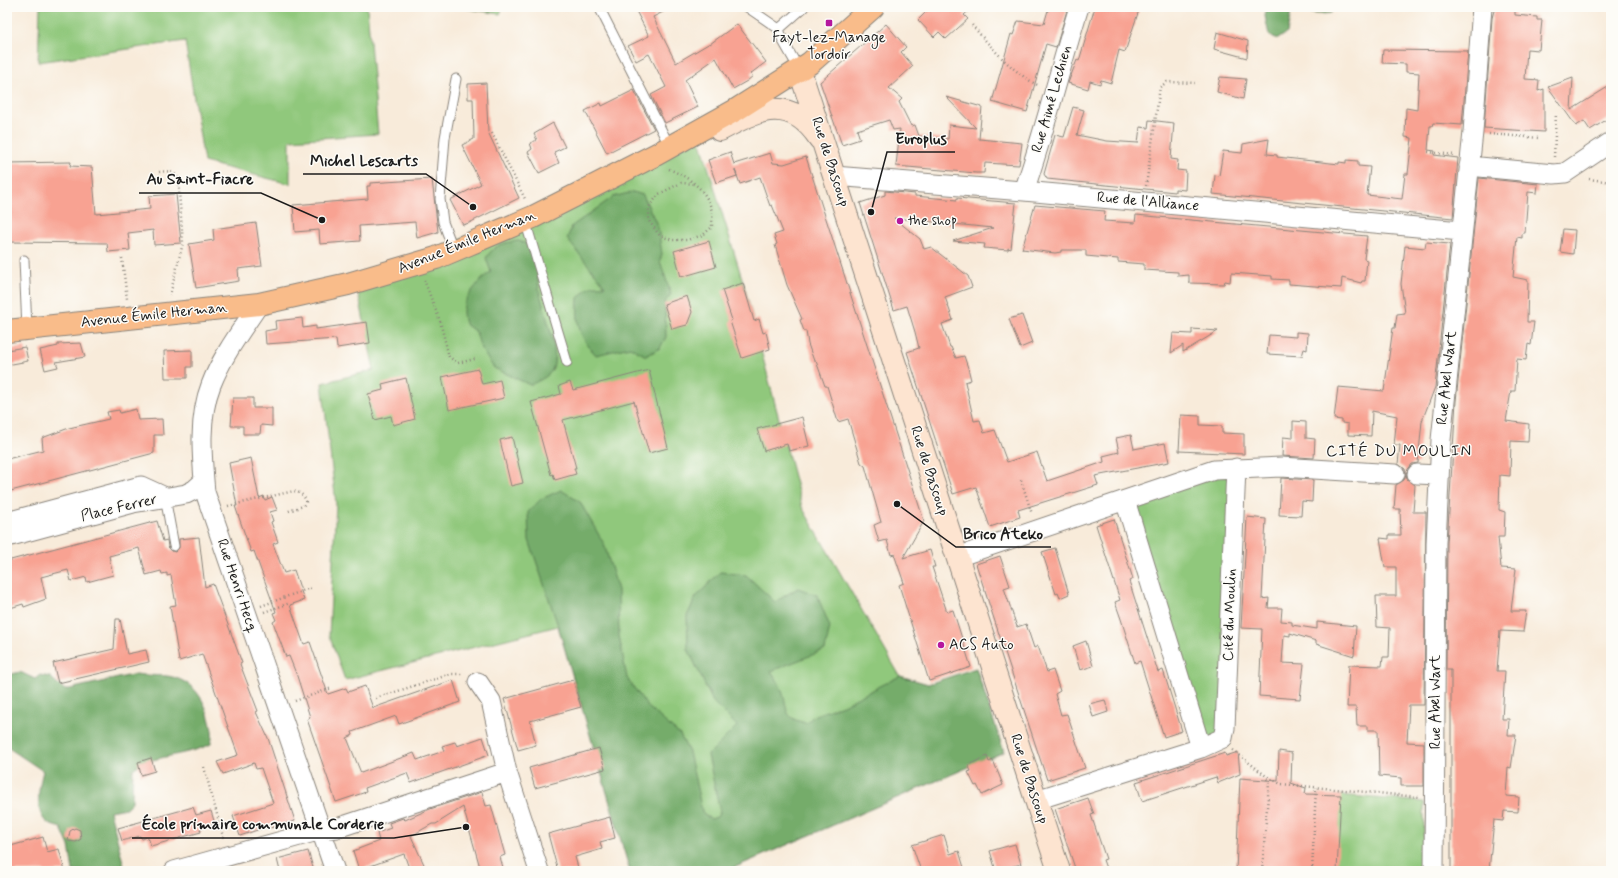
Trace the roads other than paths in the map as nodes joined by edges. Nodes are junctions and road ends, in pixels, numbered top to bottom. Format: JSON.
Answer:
{"nodes":[{"id":1,"x":599,"y":7,"type":"edge"},
{"id":2,"x":747,"y":7,"type":"edge"},
{"id":3,"x":804,"y":7,"type":"edge"},
{"id":4,"x":873,"y":7,"type":"edge"},
{"id":5,"x":1079,"y":7,"type":"edge"},
{"id":6,"x":1482,"y":7,"type":"edge"},
{"id":7,"x":779,"y":29,"type":"junction"},
{"id":8,"x":800,"y":71,"type":"junction"},
{"id":9,"x":456,"y":79,"type":"dead end"},
{"id":10,"x":1611,"y":142,"type":"edge"},
{"id":11,"x":824,"y":145,"type":"junction"},
{"id":12,"x":670,"y":147,"type":"junction"},
{"id":13,"x":1470,"y":161,"type":"junction"},
{"id":14,"x":834,"y":176,"type":"junction"},
{"id":15,"x":597,"y":184,"type":"junction"},
{"id":16,"x":1024,"y":191,"type":"junction"},
{"id":17,"x":529,"y":218,"type":"junction"},
{"id":18,"x":1462,"y":232,"type":"junction"},
{"id":19,"x":454,"y":251,"type":"junction"},
{"id":20,"x":24,"y":260,"type":"dead end"},
{"id":21,"x":259,"y":304,"type":"junction"},
{"id":22,"x":17,"y":330,"type":"edge"},
{"id":23,"x":567,"y":362,"type":"dead end"},
{"id":24,"x":1236,"y":468,"type":"junction"},
{"id":25,"x":1395,"y":474,"type":"dead end"},
{"id":26,"x":1417,"y":474,"type":"dead end"},
{"id":27,"x":1439,"y":475,"type":"junction"},
{"id":28,"x":204,"y":481,"type":"junction"},
{"id":29,"x":186,"y":494,"type":"junction"},
{"id":30,"x":165,"y":497,"type":"junction"},
{"id":31,"x":1126,"y":500,"type":"junction"},
{"id":32,"x":210,"y":506,"type":"junction"},
{"id":33,"x":7,"y":522,"type":"edge"},
{"id":34,"x":7,"y":537,"type":"edge"},
{"id":35,"x":174,"y":546,"type":"dead end"},
{"id":36,"x":957,"y":557,"type":"junction"},
{"id":37,"x":478,"y":682,"type":"road end"},
{"id":38,"x":1201,"y":748,"type":"junction"},
{"id":39,"x":507,"y":772,"type":"junction"},
{"id":40,"x":1036,"y":800,"type":"junction"},
{"id":41,"x":321,"y":830,"type":"junction"},
{"id":42,"x":1054,"y":870,"type":"edge"},
{"id":43,"x":174,"y":871,"type":"edge"},
{"id":44,"x":335,"y":871,"type":"edge"},
{"id":45,"x":538,"y":871,"type":"edge"},
{"id":46,"x":1434,"y":871,"type":"edge"}],
"edges":[{"from":1,"to":12,"type":"lane"},
{"from":2,"to":7,"type":"lane"},
{"from":3,"to":7,"type":"lane"},
{"from":4,"to":8,"type":"main road","name":"Avenue Émile Herman"},
{"from":5,"to":16,"type":"street","name":"Rue Aimé Lechien"},
{"from":6,"to":13,"type":"street","name":"Rue Abel Wart"},
{"from":7,"to":8,"type":"lane"},
{"from":8,"to":11,"type":"main road","name":"Rue de Bascoup"},
{"from":8,"to":12,"type":"main road","name":"Avenue Émile Herman"},
{"from":9,"to":19,"type":"lane"},
{"from":10,"to":13,"type":"street"},
{"from":11,"to":14,"type":"main road","name":"Rue de Bascoup"},
{"from":11,"to":15,"type":"main road"},
{"from":12,"to":15,"type":"main road","name":"Avenue Émile Herman"},
{"from":13,"to":18,"type":"street","name":"Rue Abel Wart"},
{"from":14,"to":16,"type":"street","name":"Rue de l'Alliance"},
{"from":14,"to":36,"type":"main road","name":"Rue de Bascoup"},
{"from":15,"to":17,"type":"main road","name":"Avenue Émile Herman"},
{"from":16,"to":18,"type":"street","name":"Rue de l'Alliance"},
{"from":17,"to":19,"type":"main road","name":"Avenue Émile Herman"},
{"from":17,"to":23,"type":"lane"},
{"from":18,"to":27,"type":"street","name":"Rue Abel Wart"},
{"from":19,"to":21,"type":"main road","name":"Avenue Émile Herman"},
{"from":20,"to":22,"type":"lane"},
{"from":21,"to":22,"type":"main road","name":"Avenue Émile Herman"},
{"from":21,"to":28,"type":"street","name":"Rue Henri Hecq"},
{"from":24,"to":25,"type":"street"},
{"from":24,"to":31,"type":"street"},
{"from":24,"to":38,"type":"street","name":"Cité du Moulin"},
{"from":26,"to":27,"type":"street"},
{"from":27,"to":46,"type":"street","name":"Rue Abel Wart"},
{"from":28,"to":29,"type":"street"},
{"from":28,"to":32,"type":"street","name":"Rue Henri Hecq"},
{"from":29,"to":30,"type":"street"},
{"from":29,"to":32,"type":"street"},
{"from":30,"to":33,"type":"street","name":"Place Ferrer"},
{"from":30,"to":34,"type":"street","name":"Place Ferrer"},
{"from":30,"to":35,"type":"lane"},
{"from":31,"to":36,"type":"street"},
{"from":31,"to":38,"type":"street"},
{"from":32,"to":41,"type":"street","name":"Rue Henri Hecq"},
{"from":36,"to":40,"type":"main road","name":"Rue de Bascoup"},
{"from":37,"to":39,"type":"street"},
{"from":38,"to":40,"type":"street"},
{"from":39,"to":41,"type":"street"},
{"from":39,"to":45,"type":"street"},
{"from":40,"to":42,"type":"main road","name":"Rue de Bascoup"},
{"from":41,"to":43,"type":"street"},
{"from":41,"to":44,"type":"street","name":"Rue Henri Hecq"}]}
